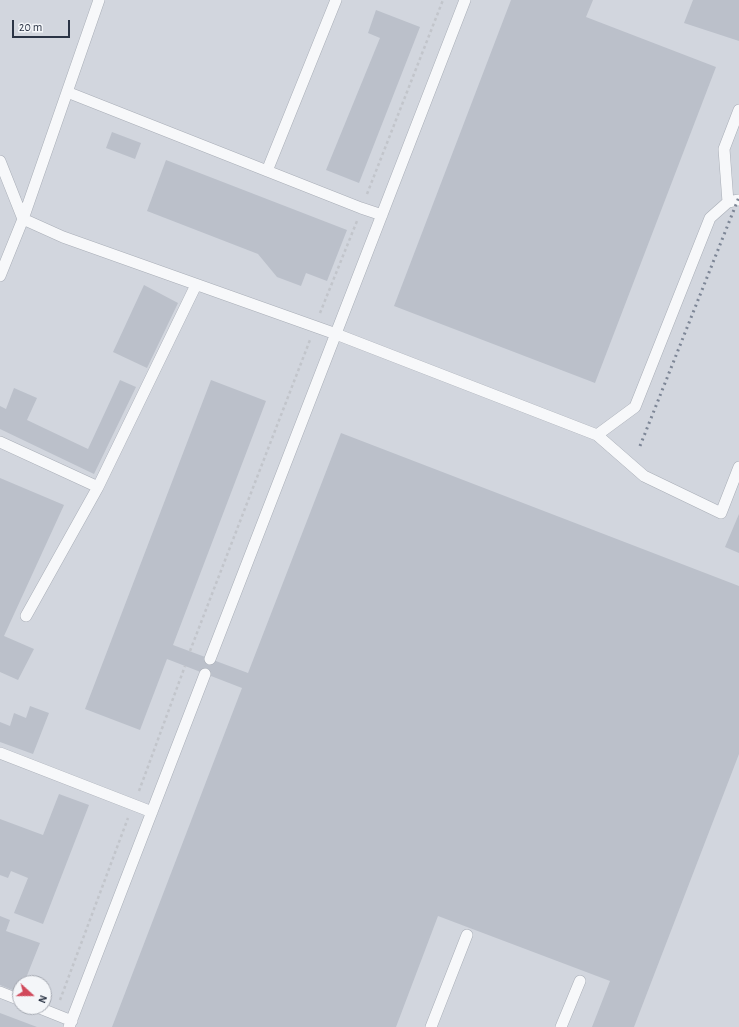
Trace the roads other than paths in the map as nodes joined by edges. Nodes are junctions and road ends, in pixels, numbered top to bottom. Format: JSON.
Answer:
{"nodes":[{"id":1,"x":99,"y":0,"type":"edge"},
{"id":2,"x":336,"y":0,"type":"edge"},
{"id":3,"x":465,"y":0,"type":"edge"},
{"id":4,"x":67,"y":92,"type":"junction"},
{"id":5,"x":739,"y":110,"type":"edge"},
{"id":6,"x":0,"y":161,"type":"edge"},
{"id":7,"x":267,"y":171,"type":"junction"},
{"id":8,"x":733,"y":201,"type":"edge"},
{"id":9,"x":382,"y":215,"type":"junction"},
{"id":10,"x":23,"y":219,"type":"junction"},
{"id":11,"x":0,"y":276,"type":"edge"},
{"id":12,"x":196,"y":285,"type":"junction"},
{"id":13,"x":336,"y":334,"type":"junction"},
{"id":14,"x":597,"y":435,"type":"junction"},
{"id":15,"x":0,"y":442,"type":"edge"},
{"id":16,"x":739,"y":467,"type":"edge"},
{"id":17,"x":98,"y":487,"type":"junction"},
{"id":18,"x":26,"y":616,"type":"dead end"},
{"id":19,"x":210,"y":659,"type":"dead end"},
{"id":20,"x":205,"y":674,"type":"dead end"},
{"id":21,"x":0,"y":754,"type":"edge"},
{"id":22,"x":152,"y":812,"type":"junction"},
{"id":23,"x":467,"y":935,"type":"dead end"},
{"id":24,"x":580,"y":981,"type":"dead end"},
{"id":25,"x":0,"y":992,"type":"edge"},
{"id":26,"x":12,"y":997,"type":"edge"},
{"id":27,"x":52,"y":1013,"type":"edge"},
{"id":28,"x":71,"y":1024,"type":"edge"},
{"id":29,"x":431,"y":1027,"type":"edge"},
{"id":30,"x":561,"y":1027,"type":"edge"}],
"edges":[{"from":1,"to":4,"type":"lane"},
{"from":2,"to":7,"type":"lane"},
{"from":3,"to":9,"type":"lane"},
{"from":4,"to":7,"type":"lane"},
{"from":4,"to":10,"type":"lane"},
{"from":5,"to":8,"type":"lane"},
{"from":6,"to":10,"type":"lane"},
{"from":7,"to":9,"type":"lane"},
{"from":8,"to":14,"type":"lane"},
{"from":9,"to":13,"type":"lane"},
{"from":10,"to":11,"type":"lane"},
{"from":10,"to":12,"type":"lane"},
{"from":12,"to":13,"type":"lane"},
{"from":12,"to":17,"type":"lane"},
{"from":13,"to":14,"type":"lane"},
{"from":13,"to":19,"type":"lane"},
{"from":14,"to":16,"type":"lane"},
{"from":15,"to":17,"type":"lane"},
{"from":17,"to":18,"type":"lane"},
{"from":20,"to":22,"type":"lane"},
{"from":21,"to":22,"type":"lane"},
{"from":22,"to":28,"type":"lane"},
{"from":23,"to":29,"type":"lane"},
{"from":24,"to":30,"type":"lane"},
{"from":25,"to":26,"type":"lane"},
{"from":27,"to":28,"type":"lane"}]}
